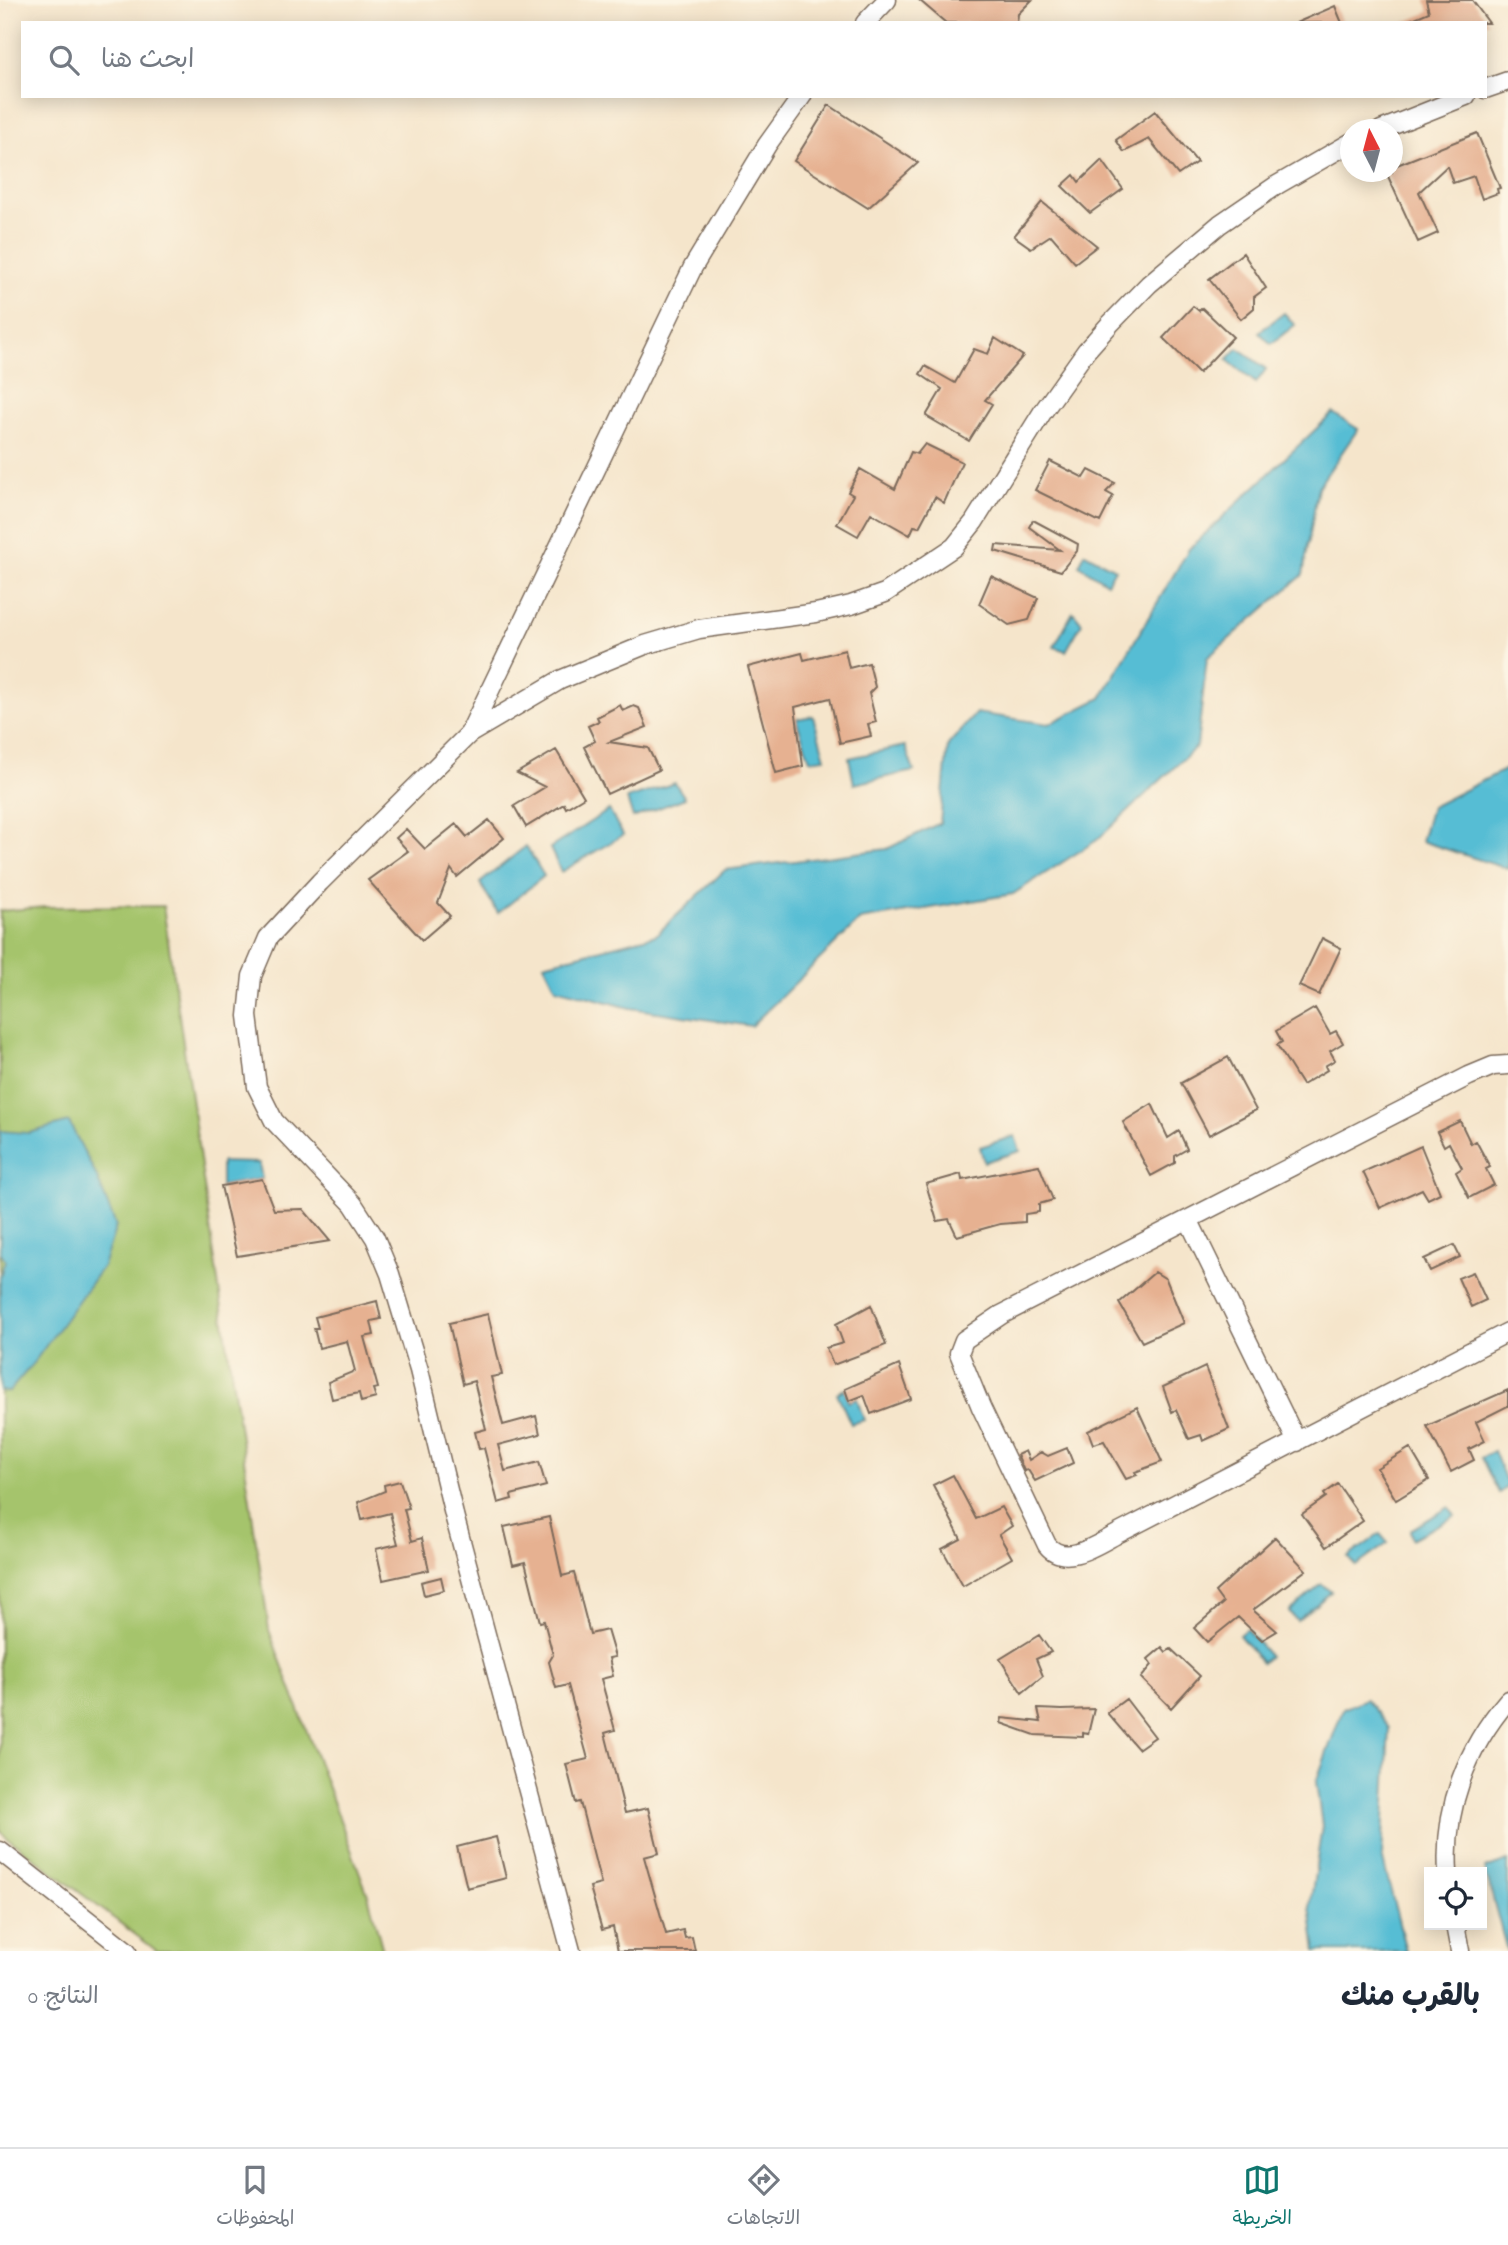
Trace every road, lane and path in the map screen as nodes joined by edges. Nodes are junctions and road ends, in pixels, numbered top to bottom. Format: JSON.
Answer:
{"nodes":[{"id":1,"x":887,"y":0,"type":"edge"},
{"id":2,"x":867,"y":21,"type":"edge"},
{"id":3,"x":1508,"y":81,"type":"edge"},
{"id":4,"x":1487,"y":88,"type":"edge"},
{"id":5,"x":801,"y":98,"type":"edge"},
{"id":6,"x":1461,"y":98,"type":"edge"},
{"id":7,"x":1403,"y":121,"type":"edge"},
{"id":8,"x":1340,"y":149,"type":"edge"},
{"id":9,"x":469,"y":734,"type":"junction"},
{"id":10,"x":1508,"y":1065,"type":"edge"},
{"id":11,"x":1189,"y":1221,"type":"junction"},
{"id":12,"x":1508,"y":1332,"type":"edge"},
{"id":13,"x":1297,"y":1442,"type":"junction"},
{"id":14,"x":1508,"y":1700,"type":"edge"},
{"id":15,"x":0,"y":1851,"type":"edge"},
{"id":16,"x":1448,"y":1867,"type":"edge"},
{"id":17,"x":1456,"y":1930,"type":"edge"},
{"id":18,"x":127,"y":1951,"type":"edge"},
{"id":19,"x":571,"y":1951,"type":"edge"},
{"id":20,"x":1460,"y":1951,"type":"edge"}],
"edges":[{"from":1,"to":2,"type":"street"},
{"from":3,"to":4,"type":"street"},
{"from":5,"to":9,"type":"street"},
{"from":6,"to":7,"type":"street"},
{"from":8,"to":9,"type":"street"},
{"from":9,"to":19,"type":"street"},
{"from":10,"to":11,"type":"street"},
{"from":11,"to":13,"type":"street"},
{"from":11,"to":13,"type":"street"},
{"from":12,"to":13,"type":"street"},
{"from":14,"to":16,"type":"street"},
{"from":15,"to":18,"type":"street"},
{"from":17,"to":20,"type":"street"}]}
